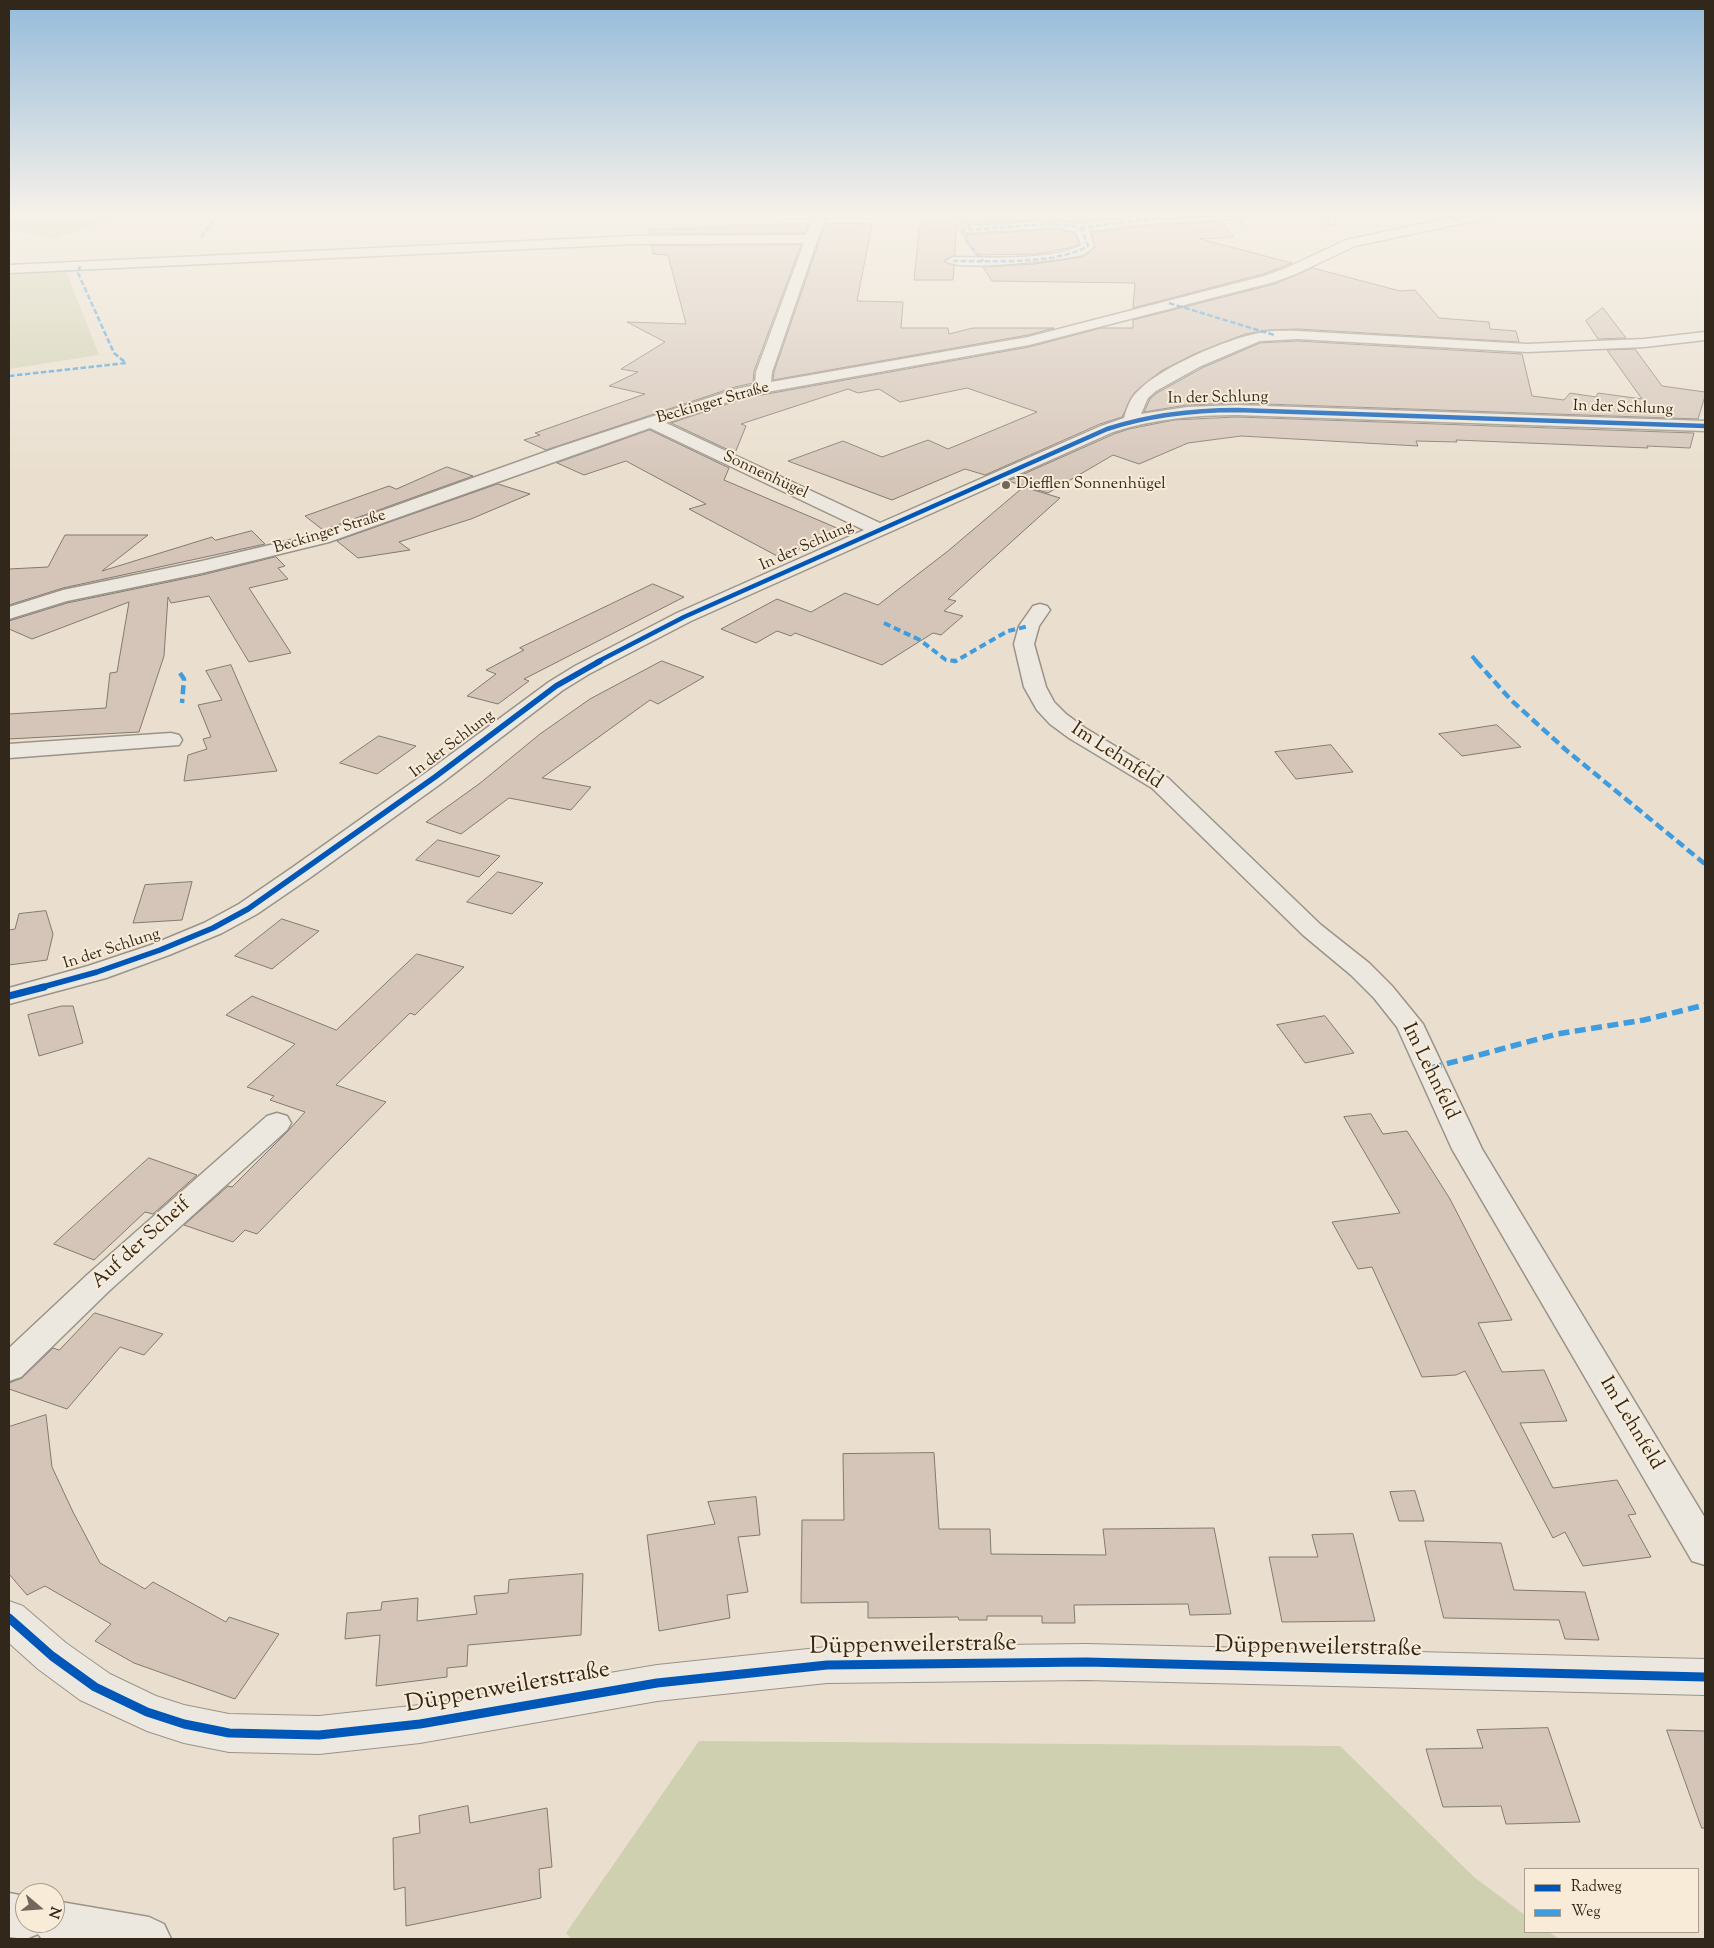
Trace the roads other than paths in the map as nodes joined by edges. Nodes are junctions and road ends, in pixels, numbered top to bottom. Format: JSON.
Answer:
{"nodes":[{"id":1,"x":788,"y":303,"type":"edge"},
{"id":2,"x":1176,"y":303,"type":"edge"},
{"id":3,"x":1705,"y":336,"type":"edge"},
{"id":4,"x":763,"y":388,"type":"junction"},
{"id":5,"x":1132,"y":420,"type":"junction"},
{"id":6,"x":651,"y":422,"type":"junction"},
{"id":7,"x":1705,"y":426,"type":"edge"},
{"id":8,"x":880,"y":530,"type":"junction"},
{"id":9,"x":1040,"y":610,"type":"dead end"},
{"id":10,"x":9,"y":613,"type":"edge"},
{"id":11,"x":171,"y":740,"type":"dead end"},
{"id":12,"x":9,"y":751,"type":"edge"},
{"id":13,"x":9,"y":996,"type":"edge"},
{"id":14,"x":277,"y":1123,"type":"dead end"},
{"id":15,"x":9,"y":1368,"type":"edge"},
{"id":16,"x":1705,"y":1550,"type":"edge"},
{"id":17,"x":9,"y":1618,"type":"edge"},
{"id":18,"x":1705,"y":1677,"type":"edge"},
{"id":19,"x":65,"y":1925,"type":"edge"},
{"id":20,"x":149,"y":1939,"type":"edge"}],
"edges":[{"from":1,"to":4,"type":"street"},
{"from":2,"to":4,"type":"street","name":"Beckinger Straße"},
{"from":3,"to":5,"type":"street"},
{"from":4,"to":6,"type":"street","name":"Beckinger Straße"},
{"from":5,"to":7,"type":"street","name":"In der Schlung"},
{"from":5,"to":8,"type":"street","name":"In der Schlung"},
{"from":6,"to":8,"type":"street","name":"Sonnenhügel"},
{"from":6,"to":10,"type":"street","name":"Beckinger Straße"},
{"from":8,"to":13,"type":"street","name":"In der Schlung"},
{"from":9,"to":16,"type":"street","name":"Im Lehnfeld"},
{"from":11,"to":12,"type":"street"},
{"from":14,"to":15,"type":"street","name":"Auf der Scheif"},
{"from":17,"to":18,"type":"street","name":"Düppenweilerstraße"},
{"from":19,"to":20,"type":"street"}]}
